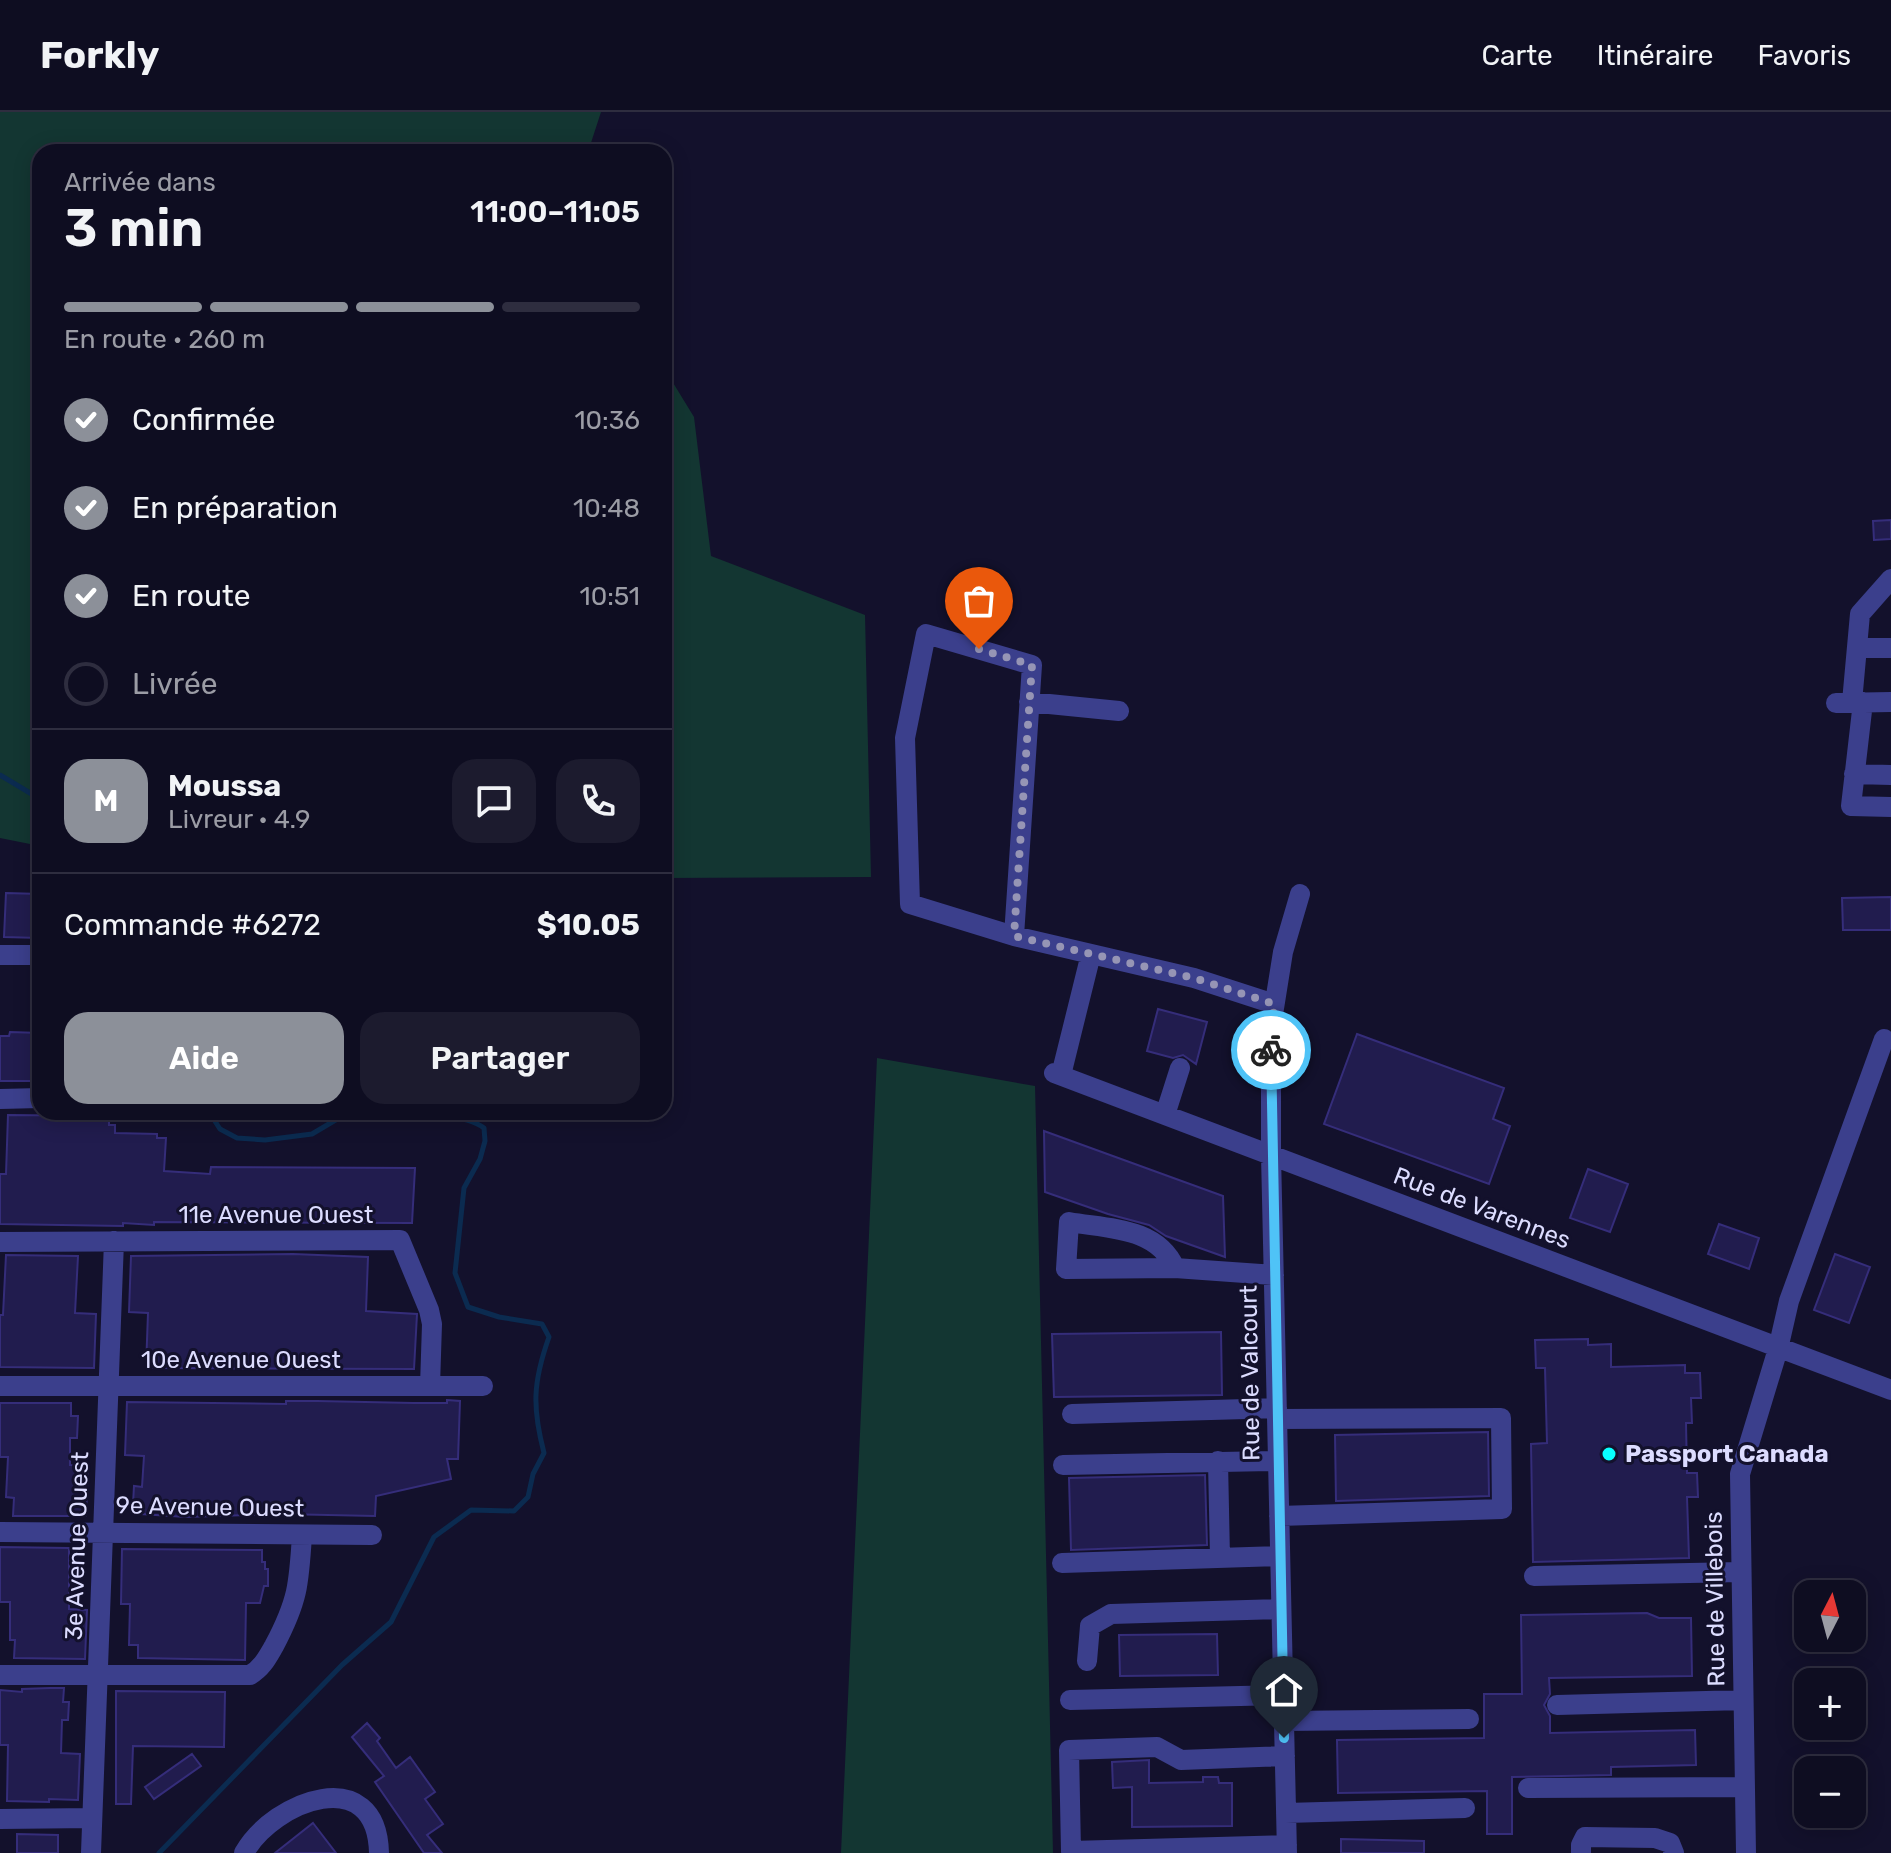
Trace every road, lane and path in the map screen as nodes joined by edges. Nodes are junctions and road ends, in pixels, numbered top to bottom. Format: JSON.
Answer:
{"nodes":[{"id":1,"x":1891,"y":579,"type":"edge"},
{"id":2,"x":1857,"y":648,"type":"junction"},
{"id":3,"x":1891,"y":648,"type":"edge"},
{"id":4,"x":1029,"y":702,"type":"junction"},
{"id":5,"x":1891,"y":702,"type":"edge"},
{"id":6,"x":1850,"y":703,"type":"junction"},
{"id":7,"x":1119,"y":711,"type":"dead end"},
{"id":8,"x":1854,"y":774,"type":"junction"},
{"id":9,"x":1891,"y":775,"type":"edge"},
{"id":10,"x":1891,"y":807,"type":"edge"},
{"id":11,"x":1300,"y":894,"type":"dead end"},
{"id":12,"x":1014,"y":936,"type":"junction"},
{"id":13,"x":1091,"y":954,"type":"junction"},
{"id":14,"x":0,"y":955,"type":"edge"},
{"id":15,"x":32,"y":955,"type":"edge"},
{"id":16,"x":1274,"y":1004,"type":"junction"},
{"id":17,"x":1884,"y":1039,"type":"dead end"},
{"id":18,"x":1180,"y":1068,"type":"dead end"},
{"id":19,"x":32,"y":1098,"type":"edge"},
{"id":20,"x":0,"y":1099,"type":"edge"},
{"id":21,"x":1165,"y":1115,"type":"junction"},
{"id":22,"x":1271,"y":1155,"type":"junction"},
{"id":23,"x":114,"y":1241,"type":"junction"},
{"id":24,"x":0,"y":1242,"type":"edge"},
{"id":25,"x":1175,"y":1268,"type":"junction"},
{"id":26,"x":1274,"y":1275,"type":"junction"},
{"id":27,"x":1778,"y":1349,"type":"junction"},
{"id":28,"x":0,"y":1386,"type":"edge"},
{"id":29,"x":110,"y":1386,"type":"junction"},
{"id":30,"x":430,"y":1386,"type":"junction"},
{"id":31,"x":483,"y":1386,"type":"dead end"},
{"id":32,"x":1891,"y":1390,"type":"edge"},
{"id":33,"x":1072,"y":1414,"type":"dead end"},
{"id":34,"x":1277,"y":1414,"type":"junction"},
{"id":35,"x":1218,"y":1461,"type":"junction"},
{"id":36,"x":1278,"y":1461,"type":"junction"},
{"id":37,"x":1063,"y":1465,"type":"dead end"},
{"id":38,"x":1279,"y":1516,"type":"junction"},
{"id":39,"x":0,"y":1532,"type":"edge"},
{"id":40,"x":104,"y":1532,"type":"junction"},
{"id":41,"x":302,"y":1535,"type":"junction"},
{"id":42,"x":372,"y":1535,"type":"dead end"},
{"id":43,"x":1280,"y":1556,"type":"junction"},
{"id":44,"x":1220,"y":1558,"type":"junction"},
{"id":45,"x":1062,"y":1563,"type":"dead end"},
{"id":46,"x":1741,"y":1572,"type":"junction"},
{"id":47,"x":1534,"y":1576,"type":"dead end"},
{"id":48,"x":1281,"y":1609,"type":"junction"},
{"id":49,"x":1087,"y":1661,"type":"dead end"},
{"id":50,"x":0,"y":1675,"type":"edge"},
{"id":51,"x":98,"y":1676,"type":"junction"},
{"id":52,"x":1283,"y":1695,"type":"junction"},
{"id":53,"x":1070,"y":1700,"type":"dead end"},
{"id":54,"x":1743,"y":1700,"type":"junction"},
{"id":55,"x":1557,"y":1705,"type":"dead end"},
{"id":56,"x":1469,"y":1719,"type":"dead end"},
{"id":57,"x":1284,"y":1721,"type":"junction"},
{"id":58,"x":1285,"y":1756,"type":"junction"},
{"id":59,"x":1745,"y":1787,"type":"junction"},
{"id":60,"x":1528,"y":1788,"type":"dead end"},
{"id":61,"x":1465,"y":1808,"type":"dead end"},
{"id":62,"x":1286,"y":1813,"type":"junction"},
{"id":63,"x":92,"y":1818,"type":"junction"},
{"id":64,"x":0,"y":1819,"type":"edge"},
{"id":65,"x":1287,"y":1849,"type":"edge"},
{"id":66,"x":91,"y":1853,"type":"edge"},
{"id":67,"x":244,"y":1853,"type":"edge"},
{"id":68,"x":379,"y":1853,"type":"edge"},
{"id":69,"x":1581,"y":1853,"type":"edge"},
{"id":70,"x":1674,"y":1853,"type":"edge"},
{"id":71,"x":1746,"y":1853,"type":"edge"}],
"edges":[{"from":1,"to":2,"type":"street"},
{"from":2,"to":3,"type":"street"},
{"from":2,"to":6,"type":"street"},
{"from":4,"to":7,"type":"street"},
{"from":4,"to":12,"type":"street"},
{"from":4,"to":12,"type":"street"},
{"from":5,"to":6,"type":"street"},
{"from":6,"to":8,"type":"street"},
{"from":8,"to":9,"type":"street"},
{"from":8,"to":10,"type":"street"},
{"from":11,"to":16,"type":"street","name":"Rue de Valcourt"},
{"from":12,"to":13,"type":"street"},
{"from":13,"to":16,"type":"street"},
{"from":13,"to":21,"type":"street","name":"Rue de Varennes"},
{"from":14,"to":15,"type":"street"},
{"from":16,"to":22,"type":"street","name":"Rue de Valcourt"},
{"from":17,"to":27,"type":"street","name":"Rue de Villebois"},
{"from":18,"to":21,"type":"street"},
{"from":19,"to":20,"type":"street"},
{"from":21,"to":22,"type":"street","name":"Rue de Varennes"},
{"from":22,"to":26,"type":"street","name":"Rue de Valcourt"},
{"from":22,"to":27,"type":"street","name":"Rue de Varennes"},
{"from":23,"to":24,"type":"street","name":"11e Avenue Ouest"},
{"from":23,"to":29,"type":"street","name":"3e Avenue Ouest"},
{"from":23,"to":30,"type":"street","name":"11e Avenue Ouest"},
{"from":25,"to":25,"type":"street"},
{"from":25,"to":26,"type":"street"},
{"from":26,"to":34,"type":"street","name":"Rue de Valcourt"},
{"from":27,"to":32,"type":"street","name":"Rue de Varennes"},
{"from":27,"to":46,"type":"street","name":"Rue de Villebois"},
{"from":28,"to":29,"type":"street","name":"10e Avenue Ouest"},
{"from":29,"to":30,"type":"street","name":"10e Avenue Ouest"},
{"from":29,"to":40,"type":"street","name":"3e Avenue Ouest"},
{"from":30,"to":31,"type":"street","name":"10e Avenue Ouest"},
{"from":33,"to":34,"type":"street"},
{"from":34,"to":36,"type":"street","name":"Rue de Valcourt"},
{"from":34,"to":38,"type":"street"},
{"from":35,"to":36,"type":"street"},
{"from":35,"to":37,"type":"street"},
{"from":35,"to":44,"type":"street"},
{"from":36,"to":38,"type":"street","name":"Rue de Valcourt"},
{"from":38,"to":43,"type":"street","name":"Rue de Valcourt"},
{"from":39,"to":40,"type":"street","name":"9e Avenue Ouest"},
{"from":40,"to":41,"type":"street","name":"9e Avenue Ouest"},
{"from":40,"to":51,"type":"street","name":"3e Avenue Ouest"},
{"from":41,"to":42,"type":"street","name":"9e Avenue Ouest"},
{"from":41,"to":51,"type":"street"},
{"from":43,"to":44,"type":"street"},
{"from":43,"to":48,"type":"street","name":"Rue de Valcourt"},
{"from":44,"to":45,"type":"street"},
{"from":46,"to":47,"type":"street"},
{"from":46,"to":54,"type":"street","name":"Rue de Villebois"},
{"from":48,"to":49,"type":"street"},
{"from":48,"to":52,"type":"street","name":"Rue de Valcourt"},
{"from":50,"to":51,"type":"street"},
{"from":51,"to":63,"type":"street","name":"3e Avenue Ouest"},
{"from":52,"to":53,"type":"street"},
{"from":52,"to":57,"type":"street","name":"Rue de Valcourt"},
{"from":54,"to":55,"type":"street"},
{"from":54,"to":59,"type":"street","name":"Rue de Villebois"},
{"from":56,"to":57,"type":"street"},
{"from":57,"to":58,"type":"street","name":"Rue de Valcourt"},
{"from":58,"to":62,"type":"street","name":"Rue de Valcourt"},
{"from":58,"to":65,"type":"street"},
{"from":59,"to":60,"type":"street"},
{"from":59,"to":71,"type":"street","name":"Rue de Villebois"},
{"from":61,"to":62,"type":"street"},
{"from":62,"to":65,"type":"street","name":"Rue de Valcourt"},
{"from":63,"to":64,"type":"street"},
{"from":63,"to":66,"type":"street","name":"3e Avenue Ouest"},
{"from":67,"to":68,"type":"street"},
{"from":69,"to":70,"type":"street"}]}
